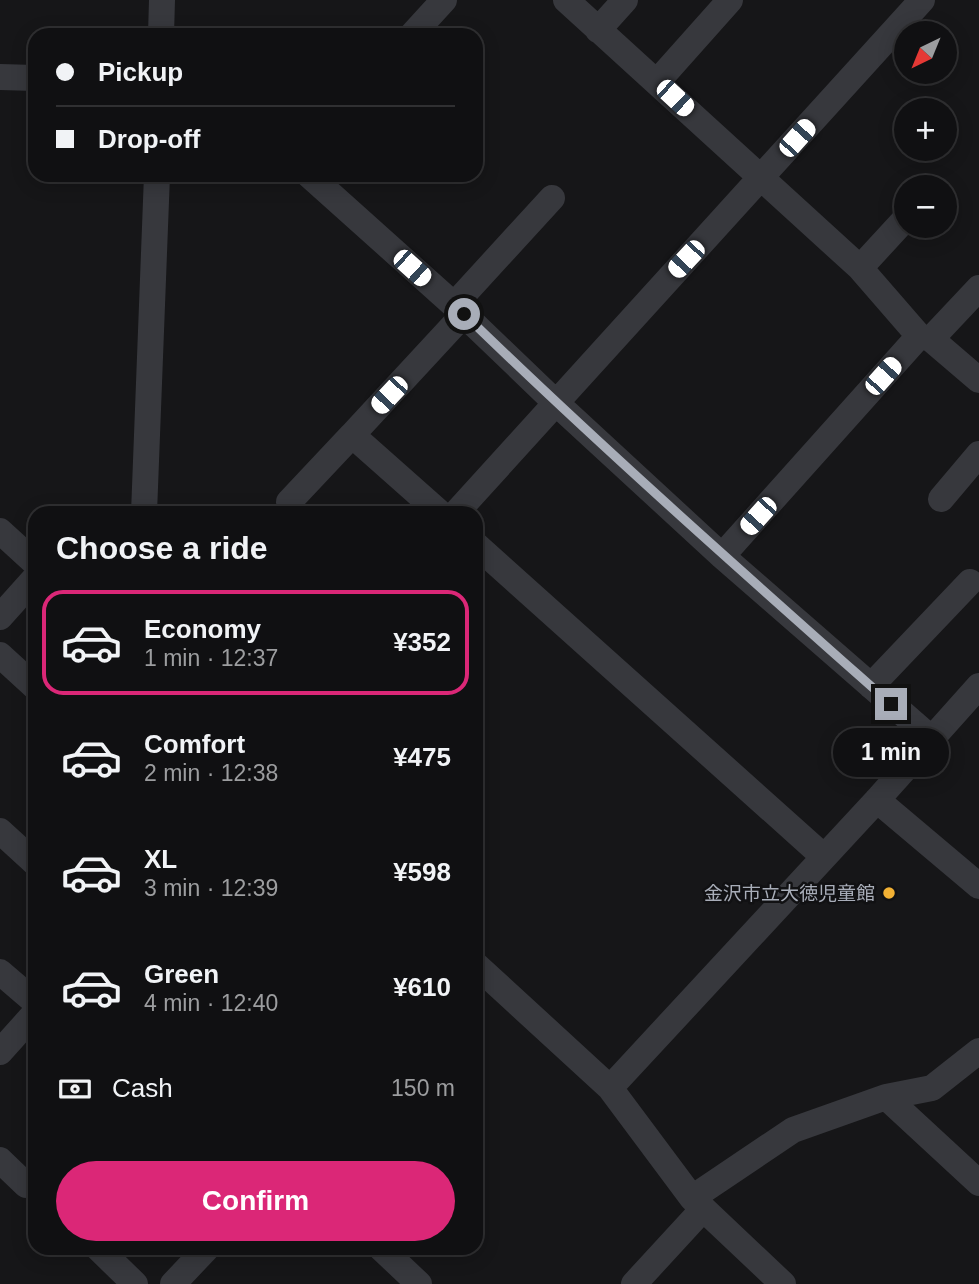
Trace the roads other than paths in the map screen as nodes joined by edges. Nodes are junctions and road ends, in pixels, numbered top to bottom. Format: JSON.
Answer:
{"nodes":[{"id":1,"x":162,"y":0,"type":"edge"},
{"id":2,"x":444,"y":0,"type":"edge"},
{"id":3,"x":566,"y":0,"type":"edge"},
{"id":4,"x":625,"y":0,"type":"edge"},
{"id":5,"x":730,"y":0,"type":"edge"},
{"id":6,"x":922,"y":0,"type":"edge"},
{"id":7,"x":161,"y":28,"type":"edge"},
{"id":8,"x":418,"y":28,"type":"edge"},
{"id":9,"x":598,"y":30,"type":"junction"},
{"id":10,"x":0,"y":78,"type":"edge"},
{"id":11,"x":28,"y":78,"type":"edge"},
{"id":12,"x":657,"y":82,"type":"junction"},
{"id":13,"x":762,"y":178,"type":"junction"},
{"id":14,"x":156,"y":182,"type":"edge"},
{"id":15,"x":317,"y":182,"type":"edge"},
{"id":16,"x":552,"y":198,"type":"dead end"},
{"id":17,"x":894,"y":231,"type":"edge"},
{"id":18,"x":859,"y":268,"type":"junction"},
{"id":19,"x":979,"y":288,"type":"edge"},
{"id":20,"x":459,"y":310,"type":"junction"},
{"id":21,"x":925,"y":337,"type":"junction"},
{"id":22,"x":979,"y":380,"type":"edge"},
{"id":23,"x":555,"y":402,"type":"junction"},
{"id":24,"x":352,"y":435,"type":"junction"},
{"id":25,"x":979,"y":454,"type":"edge"},
{"id":26,"x":941,"y":499,"type":"dead end"},
{"id":27,"x":289,"y":502,"type":"dead end"},
{"id":28,"x":144,"y":506,"type":"edge"},
{"id":29,"x":432,"y":506,"type":"edge"},
{"id":30,"x":462,"y":506,"type":"edge"},
{"id":31,"x":0,"y":531,"type":"edge"},
{"id":32,"x":483,"y":551,"type":"edge"},
{"id":33,"x":722,"y":556,"type":"junction"},
{"id":34,"x":28,"y":557,"type":"edge"},
{"id":35,"x":970,"y":582,"type":"dead end"},
{"id":36,"x":28,"y":586,"type":"edge"},
{"id":37,"x":0,"y":617,"type":"edge"},
{"id":38,"x":0,"y":655,"type":"edge"},
{"id":39,"x":28,"y":681,"type":"edge"},
{"id":40,"x":871,"y":686,"type":"junction"},
{"id":41,"x":979,"y":686,"type":"edge"},
{"id":42,"x":932,"y":739,"type":"junction"},
{"id":43,"x":877,"y":800,"type":"junction"},
{"id":44,"x":0,"y":831,"type":"edge"},
{"id":45,"x":28,"y":857,"type":"edge"},
{"id":46,"x":824,"y":857,"type":"junction"},
{"id":47,"x":979,"y":886,"type":"edge"},
{"id":48,"x":483,"y":971,"type":"edge"},
{"id":49,"x":0,"y":972,"type":"edge"},
{"id":50,"x":28,"y":996,"type":"edge"},
{"id":51,"x":28,"y":1021,"type":"edge"},
{"id":52,"x":979,"y":1051,"type":"edge"},
{"id":53,"x":0,"y":1052,"type":"edge"},
{"id":54,"x":610,"y":1088,"type":"junction"},
{"id":55,"x":886,"y":1097,"type":"junction"},
{"id":56,"x":0,"y":1160,"type":"edge"},
{"id":57,"x":979,"y":1183,"type":"edge"},
{"id":58,"x":26,"y":1185,"type":"dead end"},
{"id":59,"x":698,"y":1204,"type":"junction"},
{"id":60,"x":105,"y":1255,"type":"edge"},
{"id":61,"x":200,"y":1255,"type":"edge"},
{"id":62,"x":388,"y":1255,"type":"edge"},
{"id":63,"x":135,"y":1284,"type":"edge"},
{"id":64,"x":173,"y":1284,"type":"edge"},
{"id":65,"x":419,"y":1284,"type":"edge"},
{"id":66,"x":634,"y":1284,"type":"edge"},
{"id":67,"x":783,"y":1284,"type":"edge"}],
"edges":[{"from":1,"to":7,"type":"street"},
{"from":2,"to":8,"type":"street"},
{"from":3,"to":9,"type":"street"},
{"from":4,"to":9,"type":"street"},
{"from":5,"to":12,"type":"street"},
{"from":6,"to":13,"type":"street"},
{"from":9,"to":12,"type":"street"},
{"from":10,"to":11,"type":"street"},
{"from":12,"to":13,"type":"street"},
{"from":13,"to":18,"type":"street"},
{"from":13,"to":23,"type":"street"},
{"from":14,"to":28,"type":"street"},
{"from":15,"to":20,"type":"street"},
{"from":16,"to":20,"type":"street"},
{"from":17,"to":18,"type":"street"},
{"from":18,"to":21,"type":"street"},
{"from":19,"to":21,"type":"street"},
{"from":20,"to":23,"type":"street"},
{"from":20,"to":24,"type":"street"},
{"from":21,"to":22,"type":"street"},
{"from":21,"to":33,"type":"street"},
{"from":23,"to":30,"type":"street"},
{"from":23,"to":33,"type":"street"},
{"from":24,"to":27,"type":"street"},
{"from":24,"to":29,"type":"street"},
{"from":25,"to":26,"type":"street"},
{"from":31,"to":34,"type":"street"},
{"from":32,"to":46,"type":"street"},
{"from":33,"to":40,"type":"street"},
{"from":35,"to":40,"type":"street"},
{"from":36,"to":37,"type":"street"},
{"from":38,"to":39,"type":"street"},
{"from":40,"to":42,"type":"street"},
{"from":41,"to":42,"type":"street"},
{"from":42,"to":43,"type":"street"},
{"from":43,"to":46,"type":"street"},
{"from":43,"to":47,"type":"street"},
{"from":44,"to":45,"type":"street"},
{"from":46,"to":54,"type":"street"},
{"from":48,"to":54,"type":"street"},
{"from":49,"to":50,"type":"street"},
{"from":51,"to":53,"type":"street"},
{"from":52,"to":55,"type":"street"},
{"from":54,"to":59,"type":"street"},
{"from":55,"to":57,"type":"street"},
{"from":55,"to":59,"type":"street"},
{"from":56,"to":58,"type":"street"},
{"from":59,"to":66,"type":"street"},
{"from":59,"to":67,"type":"street"},
{"from":60,"to":63,"type":"street"},
{"from":61,"to":64,"type":"street"},
{"from":62,"to":65,"type":"street"}]}
